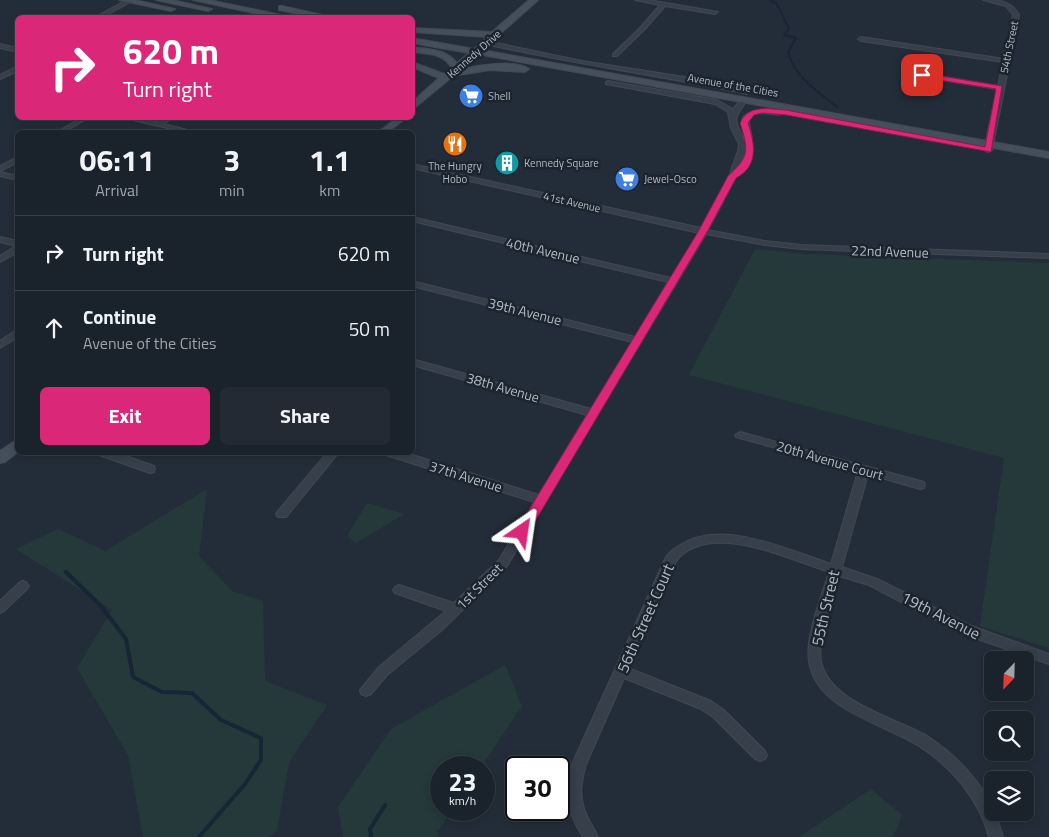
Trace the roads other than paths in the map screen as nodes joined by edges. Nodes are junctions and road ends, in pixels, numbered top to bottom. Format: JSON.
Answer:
{"nodes":[{"id":1,"x":160,"y":0,"type":"edge"},
{"id":2,"x":197,"y":0,"type":"edge"},
{"id":3,"x":242,"y":0,"type":"edge"},
{"id":4,"x":534,"y":0,"type":"edge"},
{"id":5,"x":638,"y":0,"type":"edge"},
{"id":6,"x":986,"y":0,"type":"edge"},
{"id":7,"x":129,"y":1,"type":"edge"},
{"id":8,"x":664,"y":4,"type":"junction"},
{"id":9,"x":715,"y":12,"type":"dead end"},
{"id":10,"x":103,"y":15,"type":"edge"},
{"id":11,"x":108,"y":15,"type":"edge"},
{"id":12,"x":201,"y":15,"type":"edge"},
{"id":13,"x":238,"y":15,"type":"edge"},
{"id":14,"x":276,"y":15,"type":"edge"},
{"id":15,"x":317,"y":15,"type":"edge"},
{"id":16,"x":415,"y":30,"type":"edge"},
{"id":17,"x":495,"y":35,"type":"junction"},
{"id":18,"x":861,"y":39,"type":"dead end"},
{"id":19,"x":415,"y":41,"type":"edge"},
{"id":20,"x":487,"y":43,"type":"junction"},
{"id":21,"x":0,"y":46,"type":"edge"},
{"id":22,"x":447,"y":46,"type":"junction"},
{"id":23,"x":15,"y":49,"type":"edge"},
{"id":24,"x":415,"y":49,"type":"edge"},
{"id":25,"x":415,"y":49,"type":"edge"},
{"id":26,"x":476,"y":52,"type":"junction"},
{"id":27,"x":615,"y":55,"type":"dead end"},
{"id":28,"x":469,"y":58,"type":"junction"},
{"id":29,"x":1006,"y":61,"type":"junction"},
{"id":30,"x":415,"y":65,"type":"edge"},
{"id":31,"x":456,"y":69,"type":"junction"},
{"id":32,"x":15,"y":70,"type":"edge"},
{"id":33,"x":536,"y":70,"type":"junction"},
{"id":34,"x":922,"y":75,"type":"dead end"},
{"id":35,"x":0,"y":77,"type":"edge"},
{"id":36,"x":446,"y":78,"type":"junction"},
{"id":37,"x":608,"y":83,"type":"junction"},
{"id":38,"x":1000,"y":88,"type":"junction"},
{"id":39,"x":744,"y":100,"type":"junction"},
{"id":40,"x":415,"y":104,"type":"edge"},
{"id":41,"x":786,"y":112,"type":"junction"},
{"id":42,"x":733,"y":119,"type":"junction"},
{"id":43,"x":81,"y":120,"type":"edge"},
{"id":44,"x":136,"y":120,"type":"edge"},
{"id":45,"x":166,"y":120,"type":"edge"},
{"id":46,"x":398,"y":120,"type":"edge"},
{"id":47,"x":158,"y":125,"type":"junction"},
{"id":48,"x":64,"y":130,"type":"edge"},
{"id":49,"x":182,"y":130,"type":"edge"},
{"id":50,"x":386,"y":130,"type":"edge"},
{"id":51,"x":750,"y":140,"type":"junction"},
{"id":52,"x":989,"y":147,"type":"junction"},
{"id":53,"x":1049,"y":155,"type":"edge"},
{"id":54,"x":15,"y":160,"type":"edge"},
{"id":55,"x":1049,"y":161,"type":"edge"},
{"id":56,"x":415,"y":167,"type":"edge"},
{"id":57,"x":0,"y":169,"type":"edge"},
{"id":58,"x":0,"y":174,"type":"edge"},
{"id":59,"x":732,"y":176,"type":"junction"},
{"id":60,"x":15,"y":177,"type":"edge"},
{"id":61,"x":415,"y":220,"type":"edge"},
{"id":62,"x":703,"y":232,"type":"junction"},
{"id":63,"x":0,"y":238,"type":"edge"},
{"id":64,"x":732,"y":238,"type":"joint"},
{"id":65,"x":15,"y":243,"type":"edge"},
{"id":66,"x":15,"y":250,"type":"edge"},
{"id":67,"x":1049,"y":256,"type":"edge"},
{"id":68,"x":0,"y":260,"type":"edge"},
{"id":69,"x":673,"y":280,"type":"junction"},
{"id":70,"x":415,"y":284,"type":"edge"},
{"id":71,"x":15,"y":334,"type":"edge"},
{"id":72,"x":637,"y":340,"type":"junction"},
{"id":73,"x":0,"y":345,"type":"edge"},
{"id":74,"x":415,"y":363,"type":"edge"},
{"id":75,"x":593,"y":413,"type":"junction"},
{"id":76,"x":740,"y":435,"type":"dead end"},
{"id":77,"x":15,"y":446,"type":"edge"},
{"id":78,"x":111,"y":455,"type":"edge"},
{"id":79,"x":331,"y":455,"type":"edge"},
{"id":80,"x":400,"y":455,"type":"edge"},
{"id":81,"x":0,"y":458,"type":"edge"},
{"id":82,"x":150,"y":469,"type":"dead end"},
{"id":83,"x":864,"y":470,"type":"junction"},
{"id":84,"x":920,"y":485,"type":"dead end"},
{"id":85,"x":542,"y":500,"type":"junction"},
{"id":86,"x":282,"y":514,"type":"dead end"},
{"id":87,"x":835,"y":568,"type":"junction"},
{"id":88,"x":23,"y":586,"type":"dead end"},
{"id":89,"x":399,"y":590,"type":"dead end"},
{"id":90,"x":0,"y":608,"type":"edge"},
{"id":91,"x":456,"y":609,"type":"junction"},
{"id":92,"x":1049,"y":659,"type":"edge"},
{"id":93,"x":621,"y":672,"type":"junction"},
{"id":94,"x":366,"y":690,"type":"dead end"},
{"id":95,"x":760,"y":755,"type":"dead end"},
{"id":96,"x":591,"y":837,"type":"edge"},
{"id":97,"x":996,"y":837,"type":"edge"}],
"edges":[{"from":1,"to":13,"type":"main road"},
{"from":2,"to":14,"type":"main road"},
{"from":3,"to":15,"type":"main road"},
{"from":4,"to":17,"type":"main road","name":"Kennedy Drive"},
{"from":5,"to":8,"type":"street"},
{"from":6,"to":29,"type":"street","name":"54th Street"},
{"from":7,"to":10,"type":"street"},
{"from":7,"to":11,"type":"street"},
{"from":7,"to":12,"type":"main road"},
{"from":8,"to":9,"type":"street"},
{"from":8,"to":27,"type":"street"},
{"from":16,"to":17,"type":"main road"},
{"from":17,"to":20,"type":"main road","name":"Kennedy Drive"},
{"from":18,"to":29,"type":"street"},
{"from":19,"to":22,"type":"main road","name":"Avenue of the Cities"},
{"from":20,"to":22,"type":"main road"},
{"from":20,"to":26,"type":"main road","name":"Kennedy Drive"},
{"from":20,"to":39,"type":"street","name":"Avenue of the Cities"},
{"from":21,"to":23,"type":"street"},
{"from":22,"to":26,"type":"main road","name":"Avenue of the Cities"},
{"from":24,"to":28,"type":"main road","name":"Avenue of the Cities"},
{"from":25,"to":31,"type":"main road"},
{"from":26,"to":28,"type":"main road","name":"Kennedy Drive"},
{"from":26,"to":39,"type":"main road","name":"Avenue of the Cities"},
{"from":28,"to":31,"type":"main road","name":"Kennedy Drive"},
{"from":28,"to":33,"type":"main road","name":"Avenue of the Cities"},
{"from":29,"to":38,"type":"street","name":"54th Street"},
{"from":30,"to":36,"type":"main road"},
{"from":31,"to":36,"type":"main road","name":"Kennedy Drive"},
{"from":32,"to":35,"type":"street"},
{"from":33,"to":36,"type":"main road"},
{"from":33,"to":37,"type":"main road","name":"Avenue of the Cities"},
{"from":34,"to":38,"type":"street"},
{"from":36,"to":40,"type":"main road","name":"Kennedy Drive"},
{"from":37,"to":39,"type":"main road","name":"Avenue of the Cities"},
{"from":37,"to":42,"type":"street"},
{"from":38,"to":52,"type":"street","name":"54th Street"},
{"from":39,"to":41,"type":"main road","name":"Avenue of the Cities"},
{"from":39,"to":42,"type":"street"},
{"from":39,"to":51,"type":"street"},
{"from":39,"to":52,"type":"main road","name":"Avenue of the Cities"},
{"from":41,"to":51,"type":"street","name":"1st Street"},
{"from":41,"to":52,"type":"main road","name":"Avenue of the Cities"},
{"from":42,"to":59,"type":"street","name":"1st Street"},
{"from":43,"to":48,"type":"street"},
{"from":44,"to":47,"type":"street"},
{"from":45,"to":47,"type":"street"},
{"from":46,"to":50,"type":"main road"},
{"from":47,"to":49,"type":"street"},
{"from":51,"to":59,"type":"street","name":"1st Street"},
{"from":52,"to":53,"type":"main road","name":"Avenue of the Cities"},
{"from":52,"to":55,"type":"main road","name":"Avenue of the Cities"},
{"from":54,"to":57,"type":"street"},
{"from":56,"to":62,"type":"street","name":"41st Avenue"},
{"from":58,"to":60,"type":"street"},
{"from":59,"to":62,"type":"street","name":"1st Street"},
{"from":61,"to":69,"type":"street","name":"40th Avenue"},
{"from":62,"to":64,"type":"street","name":"41st Avenue"},
{"from":62,"to":69,"type":"street","name":"1st Street"},
{"from":63,"to":65,"type":"street"},
{"from":64,"to":67,"type":"street","name":"22nd Avenue"},
{"from":66,"to":68,"type":"street"},
{"from":69,"to":72,"type":"street","name":"1st Street"},
{"from":70,"to":72,"type":"street","name":"39th Avenue"},
{"from":71,"to":73,"type":"street"},
{"from":72,"to":75,"type":"street","name":"1st Street"},
{"from":74,"to":75,"type":"street","name":"38th Avenue"},
{"from":75,"to":85,"type":"street","name":"1st Street"},
{"from":76,"to":83,"type":"street","name":"20th Avenue Court"},
{"from":77,"to":81,"type":"main road"},
{"from":78,"to":82,"type":"street"},
{"from":79,"to":86,"type":"street"},
{"from":80,"to":85,"type":"street","name":"37th Avenue"},
{"from":83,"to":84,"type":"street","name":"20th Avenue Court"},
{"from":83,"to":87,"type":"street","name":"55th Street"},
{"from":85,"to":91,"type":"street","name":"1st Street"},
{"from":87,"to":92,"type":"street","name":"19th Avenue"},
{"from":87,"to":93,"type":"street","name":"56th Street Court"},
{"from":87,"to":97,"type":"street","name":"55th Street"},
{"from":88,"to":90,"type":"street"},
{"from":89,"to":91,"type":"street"},
{"from":91,"to":94,"type":"street","name":"1st Street"},
{"from":93,"to":95,"type":"street"},
{"from":93,"to":96,"type":"street","name":"56th Street Court"}]}
